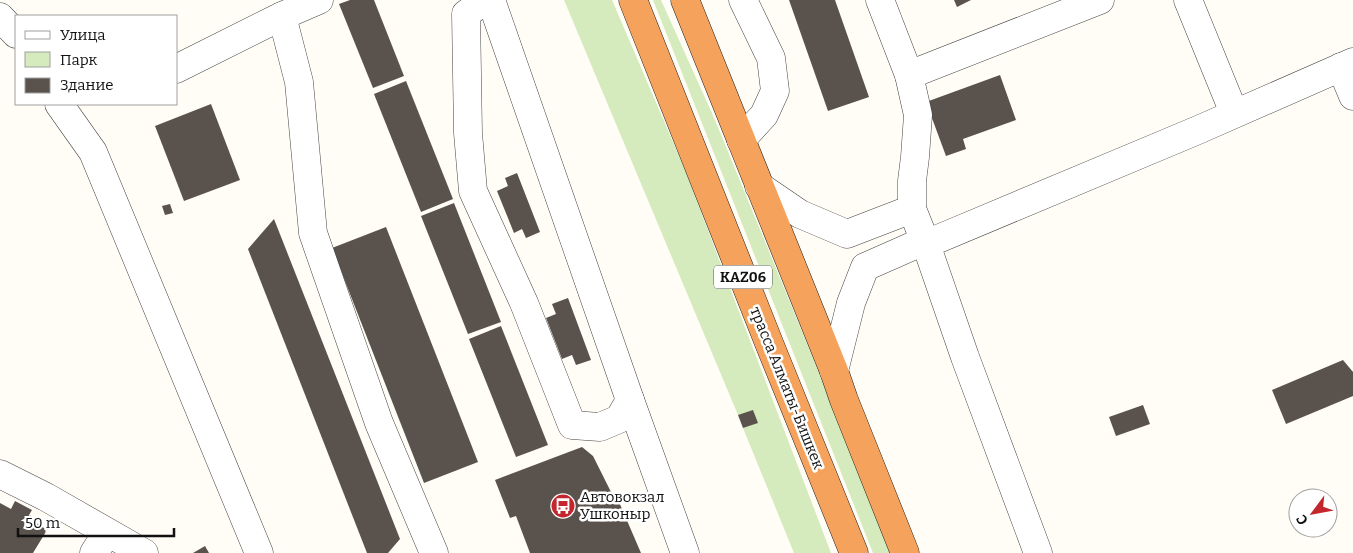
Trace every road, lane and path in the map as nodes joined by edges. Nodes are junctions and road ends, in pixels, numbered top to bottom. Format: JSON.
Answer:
{"nodes":[{"id":1,"x":319,"y":0,"type":"edge"},
{"id":2,"x":485,"y":0,"type":"edge"},
{"id":3,"x":491,"y":0,"type":"edge"},
{"id":4,"x":633,"y":0,"type":"edge"},
{"id":5,"x":685,"y":0,"type":"edge"},
{"id":6,"x":743,"y":0,"type":"edge"},
{"id":7,"x":880,"y":0,"type":"edge"},
{"id":8,"x":1100,"y":0,"type":"edge"},
{"id":9,"x":1188,"y":0,"type":"edge"},
{"id":10,"x":282,"y":16,"type":"junction"},
{"id":11,"x":0,"y":17,"type":"edge"},
{"id":12,"x":15,"y":33,"type":"edge"},
{"id":13,"x":1347,"y":64,"type":"edge"},
{"id":14,"x":178,"y":68,"type":"edge"},
{"id":15,"x":909,"y":74,"type":"junction"},
{"id":16,"x":1353,"y":96,"type":"edge"},
{"id":17,"x":60,"y":105,"type":"edge"},
{"id":18,"x":1234,"y":114,"type":"junction"},
{"id":19,"x":741,"y":140,"type":"junction"},
{"id":20,"x":759,"y":186,"type":"junction"},
{"id":21,"x":912,"y":208,"type":"junction"},
{"id":22,"x":925,"y":242,"type":"junction"},
{"id":23,"x":834,"y":371,"type":"junction"},
{"id":24,"x":630,"y":400,"type":"junction"},
{"id":25,"x":0,"y":474,"type":"edge"},
{"id":26,"x":100,"y":543,"type":"edge"},
{"id":27,"x":144,"y":553,"type":"edge"},
{"id":28,"x":258,"y":553,"type":"edge"},
{"id":29,"x":434,"y":553,"type":"edge"},
{"id":30,"x":685,"y":553,"type":"edge"},
{"id":31,"x":854,"y":553,"type":"edge"},
{"id":32,"x":905,"y":553,"type":"edge"},
{"id":33,"x":1038,"y":553,"type":"edge"}],
"edges":[{"from":1,"to":10,"type":"lane"},
{"from":2,"to":24,"type":"lane"},
{"from":3,"to":24,"type":"lane"},
{"from":4,"to":31,"type":"highway","name":"трасса Алматы-Бишкек","number":"KАZ06"},
{"from":5,"to":19,"type":"highway","number":"KАZ06"},
{"from":6,"to":19,"type":"lane"},
{"from":7,"to":15,"type":"lane"},
{"from":8,"to":15,"type":"lane"},
{"from":9,"to":18,"type":"lane"},
{"from":10,"to":14,"type":"lane"},
{"from":10,"to":29,"type":"lane"},
{"from":11,"to":12,"type":"lane"},
{"from":13,"to":16,"type":"lane"},
{"from":13,"to":18,"type":"lane"},
{"from":15,"to":21,"type":"lane"},
{"from":17,"to":28,"type":"lane"},
{"from":18,"to":22,"type":"lane"},
{"from":19,"to":20,"type":"highway","number":"KАZ06"},
{"from":20,"to":21,"type":"lane"},
{"from":20,"to":23,"type":"highway","number":"KАZ06"},
{"from":21,"to":22,"type":"lane"},
{"from":22,"to":23,"type":"lane"},
{"from":22,"to":33,"type":"lane"},
{"from":23,"to":32,"type":"highway","number":"KАZ06"},
{"from":24,"to":30,"type":"lane"},
{"from":25,"to":26,"type":"lane"},
{"from":26,"to":27,"type":"lane"}]}
